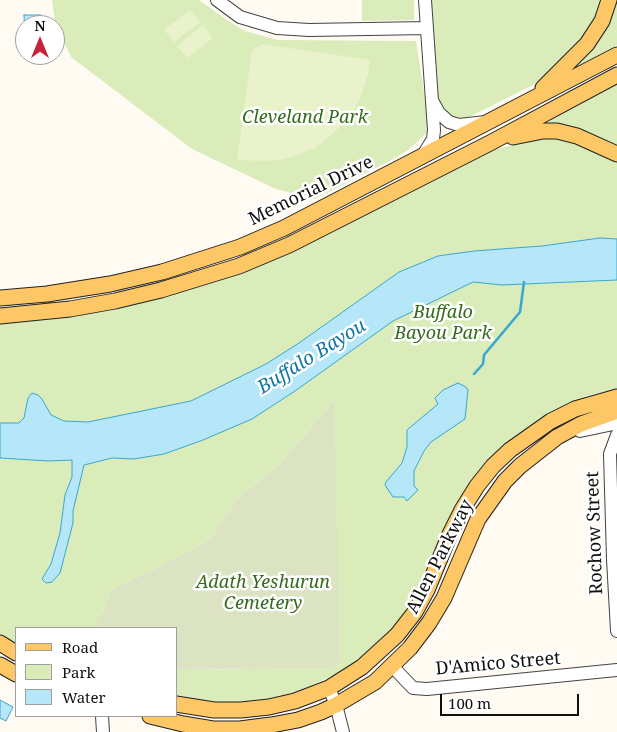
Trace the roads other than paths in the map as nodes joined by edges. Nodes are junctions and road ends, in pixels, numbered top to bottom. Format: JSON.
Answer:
{"nodes":[{"id":1,"x":217,"y":0,"type":"edge"},
{"id":2,"x":425,"y":0,"type":"edge"},
{"id":3,"x":609,"y":0,"type":"edge"},
{"id":4,"x":426,"y":28,"type":"junction"},
{"id":5,"x":617,"y":55,"type":"edge"},
{"id":6,"x":617,"y":75,"type":"edge"},
{"id":7,"x":432,"y":100,"type":"junction"},
{"id":8,"x":530,"y":100,"type":"junction"},
{"id":9,"x":486,"y":122,"type":"junction"},
{"id":10,"x":490,"y":143,"type":"junction"},
{"id":11,"x":617,"y":154,"type":"edge"},
{"id":12,"x":422,"y":157,"type":"junction"},
{"id":13,"x":0,"y":292,"type":"edge"},
{"id":14,"x":47,"y":294,"type":"junction"},
{"id":15,"x":0,"y":298,"type":"edge"},
{"id":16,"x":0,"y":316,"type":"edge"},
{"id":17,"x":617,"y":397,"type":"edge"},
{"id":18,"x":617,"y":412,"type":"edge"},
{"id":19,"x":617,"y":423,"type":"edge"},
{"id":20,"x":617,"y":435,"type":"edge"},
{"id":21,"x":558,"y":437,"type":"junction"},
{"id":22,"x":441,"y":556,"type":"junction"},
{"id":23,"x":458,"y":564,"type":"junction"},
{"id":24,"x":617,"y":631,"type":"edge"},
{"id":25,"x":0,"y":643,"type":"edge"},
{"id":26,"x":15,"y":652,"type":"edge"},
{"id":27,"x":0,"y":665,"type":"edge"},
{"id":28,"x":392,"y":666,"type":"junction"},
{"id":29,"x":617,"y":670,"type":"edge"},
{"id":30,"x":15,"y":673,"type":"edge"},
{"id":31,"x":329,"y":688,"type":"junction"},
{"id":32,"x":336,"y":705,"type":"junction"},
{"id":33,"x":180,"y":706,"type":"edge"},
{"id":34,"x":102,"y":717,"type":"edge"},
{"id":35,"x":154,"y":717,"type":"edge"},
{"id":36,"x":103,"y":732,"type":"edge"},
{"id":37,"x":343,"y":732,"type":"edge"}],
"edges":[{"from":1,"to":4,"type":"street"},
{"from":2,"to":4,"type":"street"},
{"from":3,"to":8,"type":"main road"},
{"from":4,"to":7,"type":"street"},
{"from":5,"to":8,"type":"main road","name":"Memorial Drive"},
{"from":6,"to":10,"type":"main road","name":"Memorial Drive"},
{"from":7,"to":9,"type":"street"},
{"from":7,"to":12,"type":"street"},
{"from":8,"to":9,"type":"main road","name":"Memorial Drive"},
{"from":9,"to":12,"type":"main road","name":"Memorial Drive"},
{"from":10,"to":11,"type":"main road"},
{"from":10,"to":16,"type":"main road","name":"Memorial Drive"},
{"from":12,"to":14,"type":"main road","name":"Memorial Drive"},
{"from":13,"to":14,"type":"main road"},
{"from":14,"to":15,"type":"main road","name":"Memorial Drive"},
{"from":17,"to":22,"type":"main road","name":"Allen Parkway"},
{"from":18,"to":21,"type":"main road","name":"Allen Parkway"},
{"from":19,"to":21,"type":"street"},
{"from":20,"to":24,"type":"street","name":"Rochow Street"},
{"from":21,"to":23,"type":"main road","name":"Allen Parkway"},
{"from":22,"to":23,"type":"main road"},
{"from":22,"to":31,"type":"main road","name":"Allen Parkway"},
{"from":23,"to":28,"type":"main road","name":"Allen Parkway"},
{"from":25,"to":26,"type":"main road"},
{"from":27,"to":30,"type":"main road"},
{"from":28,"to":29,"type":"street","name":"D'Amico Street"},
{"from":28,"to":32,"type":"main road","name":"Allen Parkway"},
{"from":31,"to":32,"type":"street"},
{"from":31,"to":33,"type":"main road","name":"Allen Parkway"},
{"from":32,"to":35,"type":"main road","name":"Allen Parkway"},
{"from":32,"to":37,"type":"street"},
{"from":34,"to":36,"type":"street"}]}
